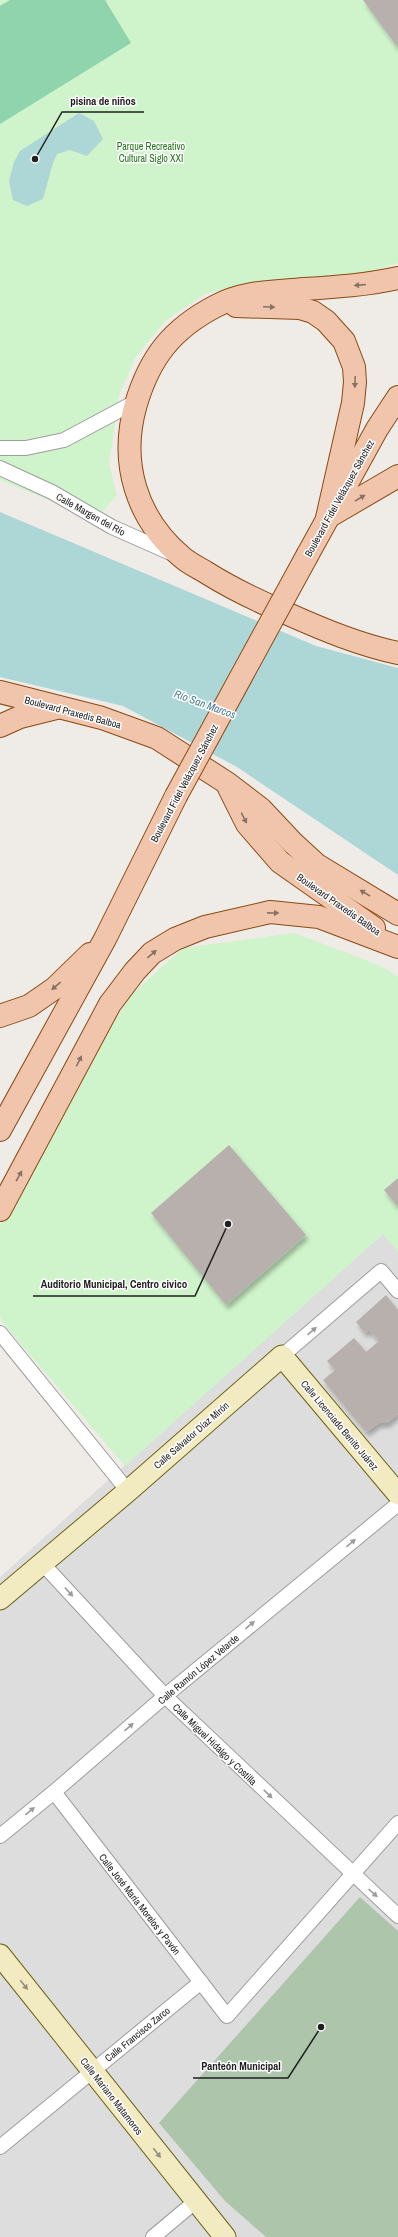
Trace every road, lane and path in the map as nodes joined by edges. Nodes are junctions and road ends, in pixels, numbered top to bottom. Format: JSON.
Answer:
{"nodes":[{"id":1,"x":398,"y":278,"type":"edge"},
{"id":2,"x":216,"y":305,"type":"junction"},
{"id":3,"x":398,"y":397,"type":"edge"},
{"id":4,"x":137,"y":401,"type":"junction"},
{"id":5,"x":0,"y":448,"type":"edge"},
{"id":6,"x":0,"y":468,"type":"edge"},
{"id":7,"x":398,"y":476,"type":"edge"},
{"id":8,"x":327,"y":518,"type":"junction"},
{"id":9,"x":183,"y":558,"type":"junction"},
{"id":10,"x":398,"y":653,"type":"edge"},
{"id":11,"x":0,"y":692,"type":"edge"},
{"id":12,"x":58,"y":707,"type":"junction"},
{"id":13,"x":0,"y":726,"type":"edge"},
{"id":14,"x":227,"y":783,"type":"junction"},
{"id":15,"x":398,"y":914,"type":"edge"},
{"id":16,"x":105,"y":939,"type":"junction"},
{"id":17,"x":398,"y":946,"type":"edge"},
{"id":18,"x":0,"y":1016,"type":"edge"},
{"id":19,"x":0,"y":1130,"type":"edge"},
{"id":20,"x":0,"y":1210,"type":"edge"},
{"id":21,"x":398,"y":1291,"type":"edge"},
{"id":22,"x":1,"y":1336,"type":"edge"},
{"id":23,"x":282,"y":1356,"type":"junction"},
{"id":24,"x":128,"y":1491,"type":"junction"},
{"id":25,"x":398,"y":1494,"type":"edge"},
{"id":26,"x":398,"y":1504,"type":"edge"},
{"id":27,"x":42,"y":1563,"type":"junction"},
{"id":28,"x":0,"y":1598,"type":"edge"},
{"id":29,"x":165,"y":1696,"type":"junction"},
{"id":30,"x":54,"y":1792,"type":"junction"},
{"id":31,"x":398,"y":1822,"type":"edge"},
{"id":32,"x":0,"y":1836,"type":"edge"},
{"id":33,"x":352,"y":1874,"type":"junction"},
{"id":34,"x":398,"y":1916,"type":"edge"},
{"id":35,"x":0,"y":1955,"type":"edge"},
{"id":36,"x":201,"y":1982,"type":"junction"},
{"id":37,"x":93,"y":2071,"type":"junction"},
{"id":38,"x":0,"y":2148,"type":"edge"},
{"id":39,"x":196,"y":2201,"type":"junction"},
{"id":40,"x":224,"y":2236,"type":"edge"},
{"id":41,"x":153,"y":2237,"type":"edge"}],
"edges":[{"from":1,"to":2,"type":"main road","one_way":true},
{"from":2,"to":4,"type":"main road"},
{"from":2,"to":8,"type":"main road","one_way":true},
{"from":3,"to":8,"type":"main road","name":"Boulevard Fidel Velázquez Sánchez"},
{"from":4,"to":5,"type":"street"},
{"from":4,"to":9,"type":"main road"},
{"from":6,"to":9,"type":"street","name":"Calle Margen del Río"},
{"from":8,"to":7,"type":"main road","one_way":true},
{"from":8,"to":16,"type":"main road","name":"Boulevard Fidel Velázquez Sánchez","bridge":true},
{"from":9,"to":10,"type":"main road"},
{"from":11,"to":12,"type":"main road","name":"Boulevard Praxedis Balboa"},
{"from":12,"to":13,"type":"main road"},
{"from":12,"to":14,"type":"main road","name":"Boulevard Praxedis Balboa"},
{"from":15,"to":14,"type":"main road","name":"Boulevard Praxedis Balboa","one_way":true},
{"from":14,"to":17,"type":"main road","name":"Boulevard Praxedis Balboa","one_way":true},
{"from":16,"to":18,"type":"main road","one_way":true},
{"from":16,"to":19,"type":"main road","name":"Boulevard Fidel Velázquez Sánchez"},
{"from":20,"to":17,"type":"main road","one_way":true},
{"from":23,"to":21,"type":"street","name":"Calle Salvador Díaz Mirón","one_way":true},
{"from":22,"to":24,"type":"street"},
{"from":23,"to":24,"type":"street","name":"Calle Salvador Díaz Mirón"},
{"from":23,"to":25,"type":"street","name":"Calle Licenciado Benito Juárez"},
{"from":24,"to":27,"type":"street","name":"Calle Salvador Díaz Mirón"},
{"from":29,"to":26,"type":"street","name":"Calle Ramón López Velarde","one_way":true},
{"from":27,"to":28,"type":"street","name":"Calle Salvador Díaz Mirón"},
{"from":27,"to":29,"type":"street","name":"Calle Miguel Hidalgo y Costilla","one_way":true},
{"from":30,"to":29,"type":"street","name":"Calle Ramón López Velarde","one_way":true},
{"from":29,"to":33,"type":"street","name":"Calle Miguel Hidalgo y Costilla","one_way":true},
{"from":32,"to":30,"type":"street","name":"Calle Ramón López Velarde","one_way":true},
{"from":30,"to":36,"type":"street","name":"Calle José María Morelos y Pavón"},
{"from":31,"to":33,"type":"street"},
{"from":33,"to":34,"type":"street","name":"Calle Miguel Hidalgo y Costilla","one_way":true},
{"from":33,"to":36,"type":"street","name":"Calle José María Morelos y Pavón"},
{"from":35,"to":37,"type":"street","name":"Calle Mariano Matamoros","one_way":true},
{"from":36,"to":37,"type":"street","name":"Calle Francisco Zarco"},
{"from":37,"to":38,"type":"street","name":"Calle Francisco Zarco"},
{"from":37,"to":39,"type":"street","name":"Calle Mariano Matamoros","one_way":true},
{"from":39,"to":40,"type":"street","name":"Calle Mariano Matamoros"},
{"from":39,"to":41,"type":"street"}]}
